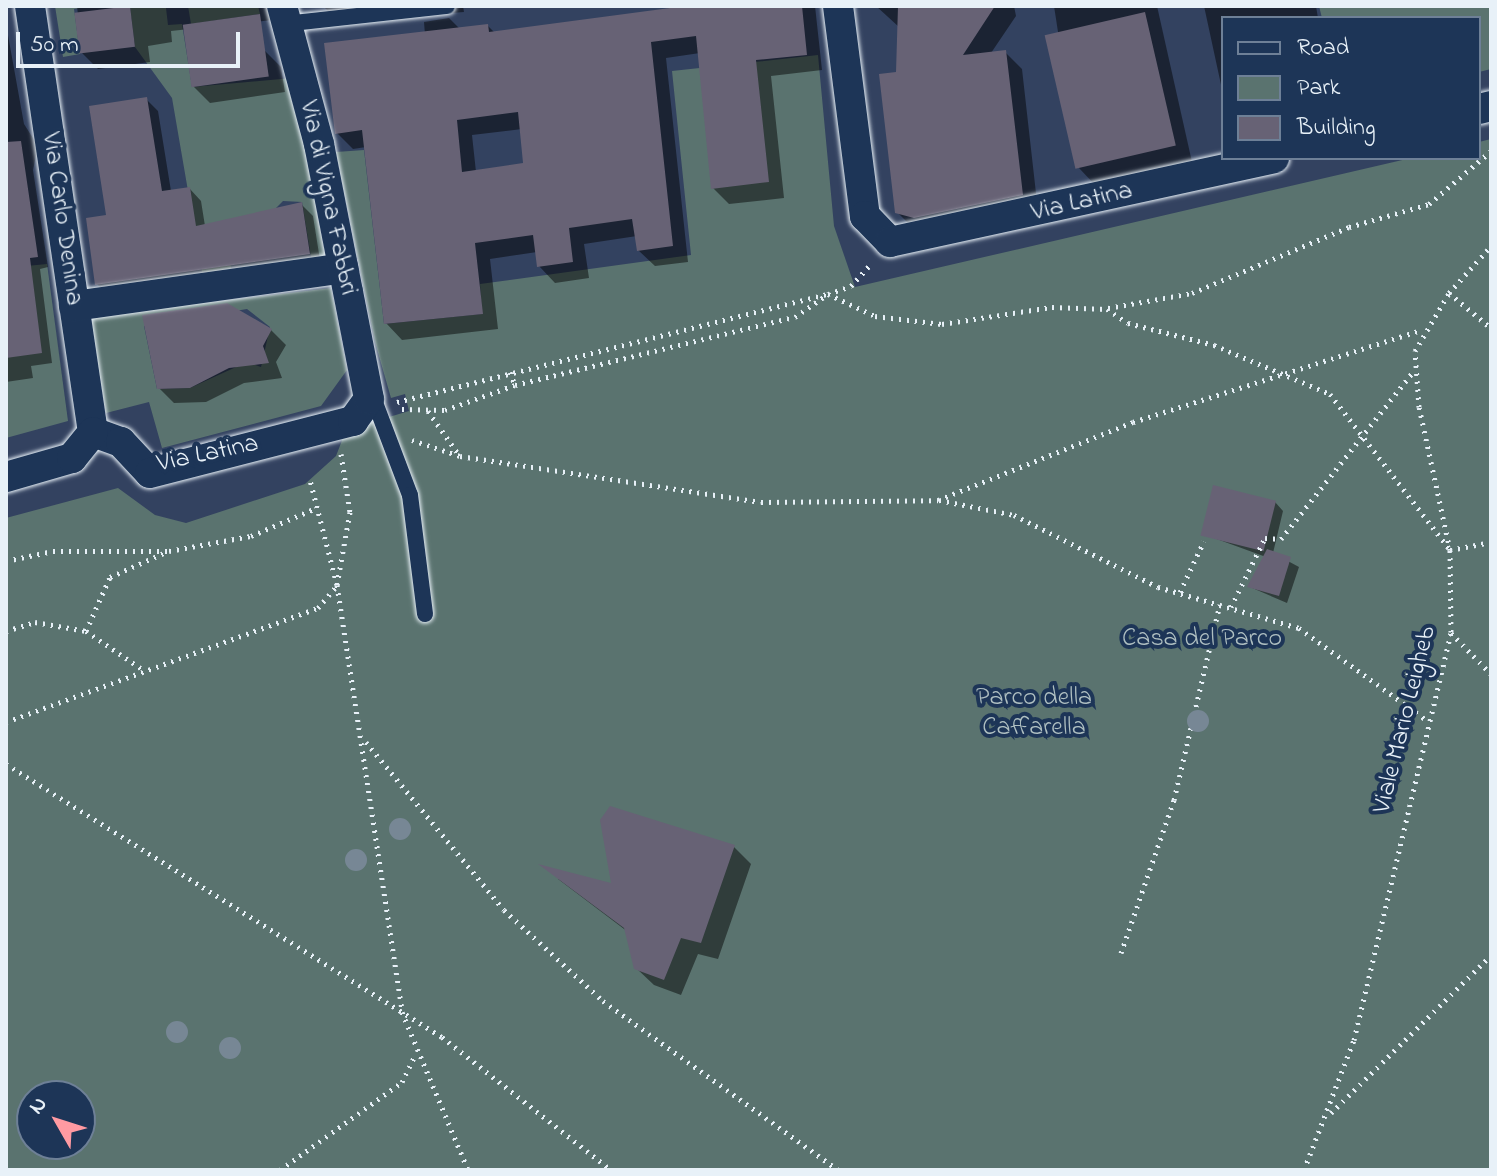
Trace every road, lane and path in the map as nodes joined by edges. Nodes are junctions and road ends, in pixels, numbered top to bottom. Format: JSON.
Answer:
{"nodes":[{"id":1,"x":30,"y":6,"type":"edge"},
{"id":2,"x":447,"y":6,"type":"edge"},
{"id":3,"x":838,"y":6,"type":"edge"},
{"id":4,"x":283,"y":15,"type":"edge"},
{"id":5,"x":1265,"y":160,"type":"edge"},
{"id":6,"x":1480,"y":160,"type":"edge"},
{"id":7,"x":1491,"y":246,"type":"edge"},
{"id":8,"x":343,"y":268,"type":"junction"},
{"id":9,"x":851,"y":286,"type":"dead end"},
{"id":10,"x":1449,"y":293,"type":"junction"},
{"id":11,"x":828,"y":294,"type":"junction"},
{"id":12,"x":74,"y":306,"type":"junction"},
{"id":13,"x":1107,"y":309,"type":"junction"},
{"id":14,"x":1491,"y":328,"type":"edge"},
{"id":15,"x":1422,"y":330,"type":"junction"},
{"id":16,"x":1283,"y":371,"type":"junction"},
{"id":17,"x":510,"y":372,"type":"junction"},
{"id":18,"x":1413,"y":372,"type":"junction"},
{"id":19,"x":515,"y":385,"type":"junction"},
{"id":20,"x":371,"y":390,"type":"junction"},
{"id":21,"x":406,"y":400,"type":"dead end"},
{"id":22,"x":408,"y":407,"type":"dead end"},
{"id":23,"x":427,"y":410,"type":"junction"},
{"id":24,"x":93,"y":432,"type":"junction"},
{"id":25,"x":388,"y":432,"type":"junction"},
{"id":26,"x":1363,"y":433,"type":"junction"},
{"id":27,"x":340,"y":449,"type":"dead end"},
{"id":28,"x":460,"y":456,"type":"junction"},
{"id":29,"x":6,"y":477,"type":"edge"},
{"id":30,"x":310,"y":480,"type":"dead end"},
{"id":31,"x":938,"y":500,"type":"junction"},
{"id":32,"x":316,"y":508,"type":"junction"},
{"id":33,"x":1204,"y":541,"type":"dead end"},
{"id":34,"x":1491,"y":542,"type":"edge"},
{"id":35,"x":1450,"y":550,"type":"junction"},
{"id":36,"x":169,"y":551,"type":"junction"},
{"id":37,"x":6,"y":561,"type":"edge"},
{"id":38,"x":337,"y":585,"type":"junction"},
{"id":39,"x":1180,"y":592,"type":"junction"},
{"id":40,"x":1220,"y":604,"type":"junction"},
{"id":41,"x":1231,"y":607,"type":"junction"},
{"id":42,"x":425,"y":614,"type":"dead end"},
{"id":43,"x":6,"y":631,"type":"edge"},
{"id":44,"x":86,"y":631,"type":"junction"},
{"id":45,"x":1451,"y":632,"type":"junction"},
{"id":46,"x":142,"y":669,"type":"junction"},
{"id":47,"x":1491,"y":674,"type":"edge"},
{"id":48,"x":1425,"y":719,"type":"junction"},
{"id":49,"x":6,"y":722,"type":"edge"},
{"id":50,"x":365,"y":741,"type":"junction"},
{"id":51,"x":6,"y":764,"type":"edge"},
{"id":52,"x":1121,"y":953,"type":"dead end"},
{"id":53,"x":1491,"y":955,"type":"edge"},
{"id":54,"x":402,"y":1012,"type":"junction"},
{"id":55,"x":415,"y":1053,"type":"junction"},
{"id":56,"x":1330,"y":1114,"type":"junction"},
{"id":57,"x":280,"y":1170,"type":"edge"},
{"id":58,"x":468,"y":1170,"type":"edge"},
{"id":59,"x":611,"y":1170,"type":"edge"},
{"id":60,"x":838,"y":1170,"type":"edge"},
{"id":61,"x":1304,"y":1170,"type":"edge"}],
"edges":[{"from":1,"to":12,"type":"street","name":"Via Carlo Denina"},
{"from":2,"to":4,"type":"lane"},
{"from":3,"to":5,"type":"street","name":"Via Latina"},
{"from":4,"to":8,"type":"street","name":"Via di Vigna Fabbri"},
{"from":6,"to":13,"type":"path"},
{"from":7,"to":10,"type":"path","name":"Viale Mario Leigheb"},
{"from":8,"to":12,"type":"street"},
{"from":8,"to":20,"type":"street","name":"Via di Vigna Fabbri"},
{"from":9,"to":11,"type":"path"},
{"from":10,"to":14,"type":"path"},
{"from":10,"to":15,"type":"path","name":"Viale Mario Leigheb"},
{"from":11,"to":13,"type":"path"},
{"from":11,"to":17,"type":"path"},
{"from":11,"to":19,"type":"path"},
{"from":12,"to":24,"type":"street","name":"Via Carlo Denina"},
{"from":13,"to":16,"type":"path"},
{"from":15,"to":16,"type":"path"},
{"from":15,"to":18,"type":"path","name":"Viale Mario Leigheb"},
{"from":16,"to":26,"type":"path"},
{"from":16,"to":31,"type":"path"},
{"from":17,"to":19,"type":"path"},
{"from":17,"to":21,"type":"path"},
{"from":18,"to":26,"type":"path"},
{"from":18,"to":35,"type":"path","name":"Viale Mario Leigheb"},
{"from":19,"to":23,"type":"path"},
{"from":20,"to":24,"type":"street","name":"Via Latina"},
{"from":20,"to":25,"type":"lane"},
{"from":22,"to":23,"type":"path"},
{"from":23,"to":28,"type":"path"},
{"from":24,"to":29,"type":"street"},
{"from":25,"to":28,"type":"path"},
{"from":25,"to":42,"type":"lane"},
{"from":26,"to":35,"type":"path"},
{"from":26,"to":41,"type":"path"},
{"from":27,"to":38,"type":"path"},
{"from":28,"to":31,"type":"path"},
{"from":30,"to":32,"type":"path"},
{"from":31,"to":39,"type":"path"},
{"from":32,"to":36,"type":"path"},
{"from":32,"to":38,"type":"path"},
{"from":33,"to":39,"type":"path"},
{"from":34,"to":35,"type":"path"},
{"from":35,"to":45,"type":"path","name":"Viale Mario Leigheb"},
{"from":36,"to":37,"type":"path"},
{"from":36,"to":44,"type":"path"},
{"from":38,"to":46,"type":"path"},
{"from":38,"to":50,"type":"path"},
{"from":39,"to":40,"type":"path"},
{"from":40,"to":41,"type":"path"},
{"from":40,"to":52,"type":"path"},
{"from":41,"to":48,"type":"path"},
{"from":43,"to":44,"type":"path"},
{"from":44,"to":46,"type":"path"},
{"from":45,"to":47,"type":"path"},
{"from":45,"to":48,"type":"path","name":"Viale Mario Leigheb"},
{"from":46,"to":49,"type":"path"},
{"from":48,"to":56,"type":"path","name":"Viale Mario Leigheb"},
{"from":50,"to":54,"type":"path"},
{"from":50,"to":60,"type":"path"},
{"from":51,"to":54,"type":"path"},
{"from":53,"to":56,"type":"path"},
{"from":54,"to":55,"type":"path"},
{"from":54,"to":59,"type":"path"},
{"from":55,"to":57,"type":"path"},
{"from":55,"to":58,"type":"path"},
{"from":56,"to":61,"type":"path","name":"Viale Mario Leigheb"}]}
